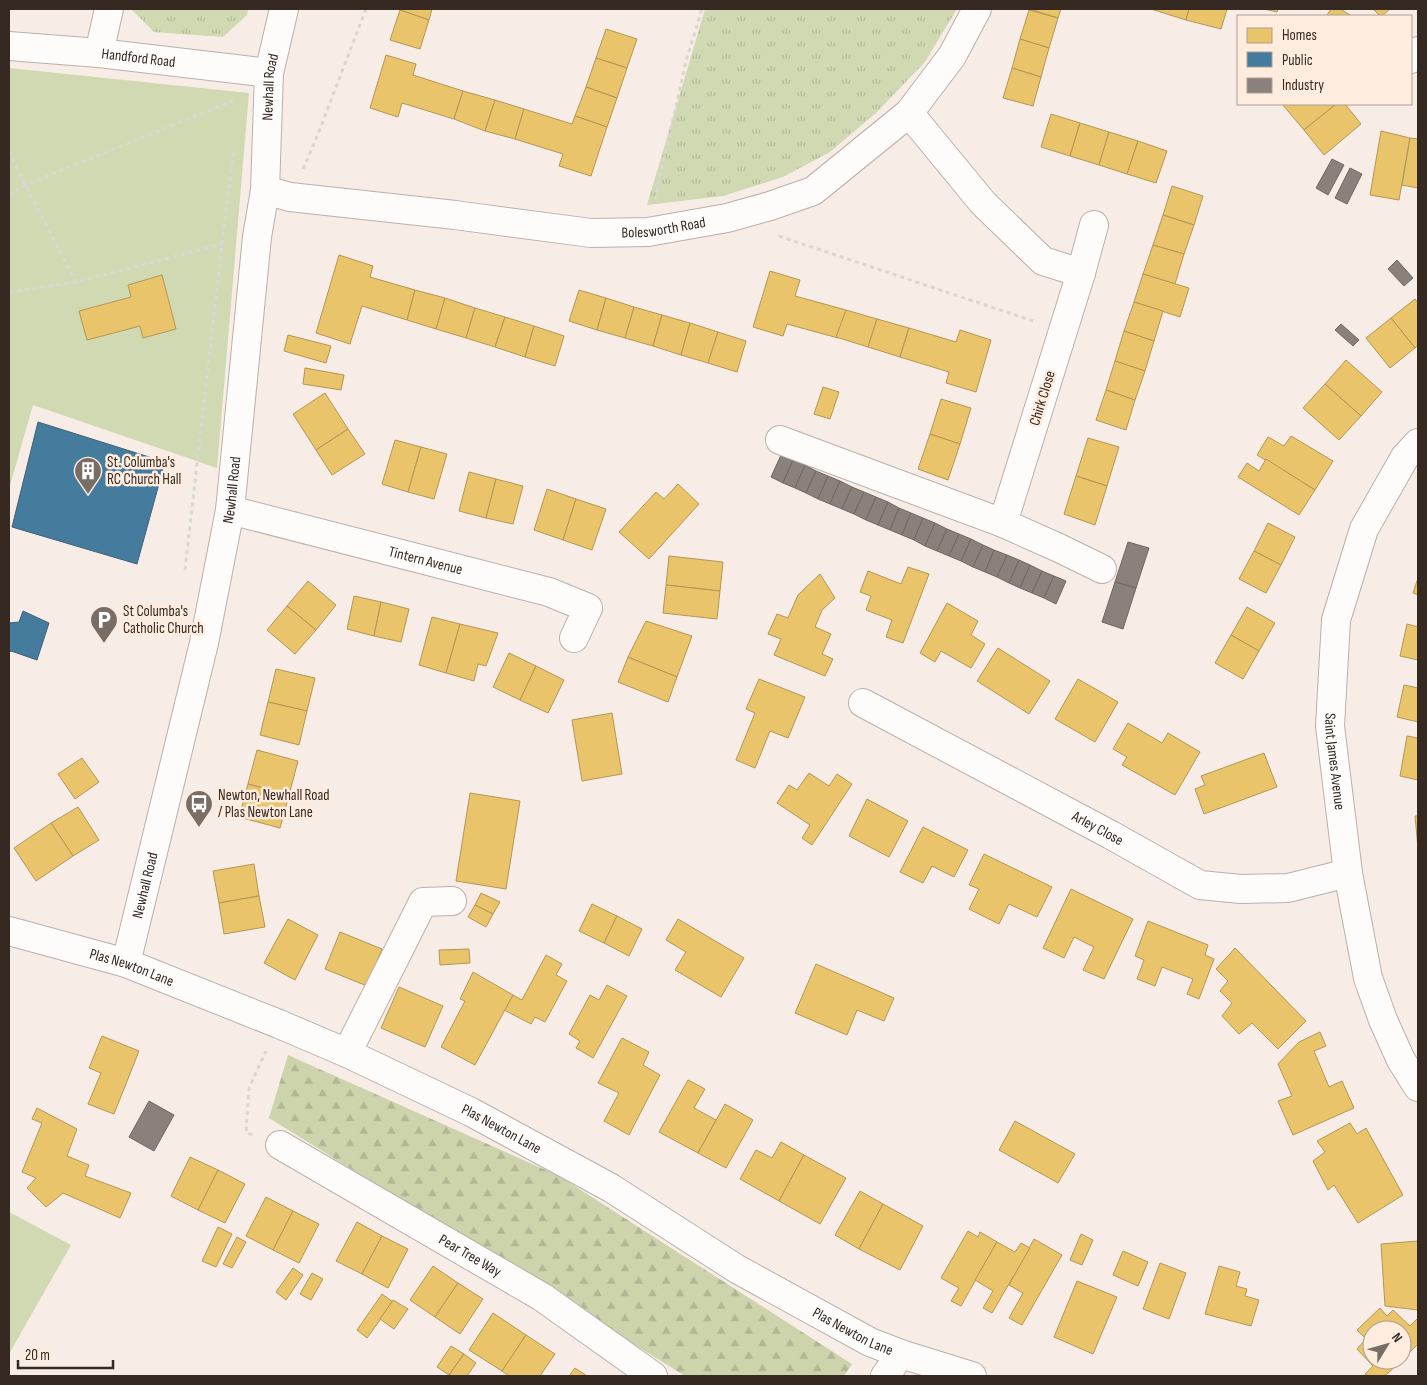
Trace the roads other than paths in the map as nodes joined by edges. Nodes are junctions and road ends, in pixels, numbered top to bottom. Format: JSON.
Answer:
{"nodes":[{"id":1,"x":109,"y":9,"type":"edge"},
{"id":2,"x":284,"y":9,"type":"edge"},
{"id":3,"x":977,"y":9,"type":"edge"},
{"id":4,"x":9,"y":46,"type":"edge"},
{"id":5,"x":99,"y":53,"type":"junction"},
{"id":6,"x":269,"y":73,"type":"junction"},
{"id":7,"x":909,"y":113,"type":"junction"},
{"id":8,"x":278,"y":194,"type":"junction"},
{"id":9,"x":1094,"y":225,"type":"dead end"},
{"id":10,"x":1081,"y":273,"type":"junction"},
{"id":11,"x":780,"y":440,"type":"dead end"},
{"id":12,"x":1418,"y":443,"type":"edge"},
{"id":13,"x":230,"y":510,"type":"junction"},
{"id":14,"x":1003,"y":523,"type":"junction"},
{"id":15,"x":1102,"y":570,"type":"dead end"},
{"id":16,"x":574,"y":638,"type":"dead end"},
{"id":17,"x":864,"y":702,"type":"dead end"},
{"id":18,"x":1348,"y":873,"type":"junction"},
{"id":19,"x":452,"y":901,"type":"dead end"},
{"id":20,"x":9,"y":931,"type":"edge"},
{"id":21,"x":126,"y":963,"type":"junction"},
{"id":22,"x":347,"y":1053,"type":"junction"},
{"id":23,"x":1418,"y":1087,"type":"edge"},
{"id":24,"x":280,"y":1145,"type":"road end"},
{"id":25,"x":901,"y":1354,"type":"junction"},
{"id":26,"x":653,"y":1376,"type":"edge"},
{"id":27,"x":886,"y":1376,"type":"edge"},
{"id":28,"x":972,"y":1376,"type":"edge"}],
"edges":[{"from":1,"to":5,"type":"street"},
{"from":2,"to":6,"type":"street","name":"Newhall Road"},
{"from":3,"to":7,"type":"street","name":"Bolesworth Road"},
{"from":4,"to":5,"type":"street","name":"Handford Road"},
{"from":5,"to":6,"type":"street","name":"Handford Road"},
{"from":6,"to":8,"type":"street","name":"Newhall Road"},
{"from":7,"to":8,"type":"street","name":"Bolesworth Road"},
{"from":7,"to":10,"type":"street"},
{"from":8,"to":13,"type":"street","name":"Newhall Road"},
{"from":9,"to":10,"type":"street","name":"Chirk Close"},
{"from":10,"to":14,"type":"street","name":"Chirk Close"},
{"from":11,"to":14,"type":"street"},
{"from":12,"to":18,"type":"street","name":"Saint James Avenue"},
{"from":13,"to":16,"type":"street","name":"Tintern Avenue"},
{"from":13,"to":21,"type":"street","name":"Newhall Road"},
{"from":14,"to":15,"type":"street"},
{"from":17,"to":18,"type":"street","name":"Arley Close"},
{"from":18,"to":23,"type":"street","name":"Saint James Avenue"},
{"from":19,"to":22,"type":"street"},
{"from":20,"to":21,"type":"street","name":"Plas Newton Lane"},
{"from":21,"to":22,"type":"street","name":"Plas Newton Lane"},
{"from":22,"to":25,"type":"street","name":"Plas Newton Lane"},
{"from":24,"to":26,"type":"street","name":"Pear Tree Way"},
{"from":25,"to":27,"type":"street"},
{"from":25,"to":28,"type":"street","name":"Plas Newton Lane"}]}
